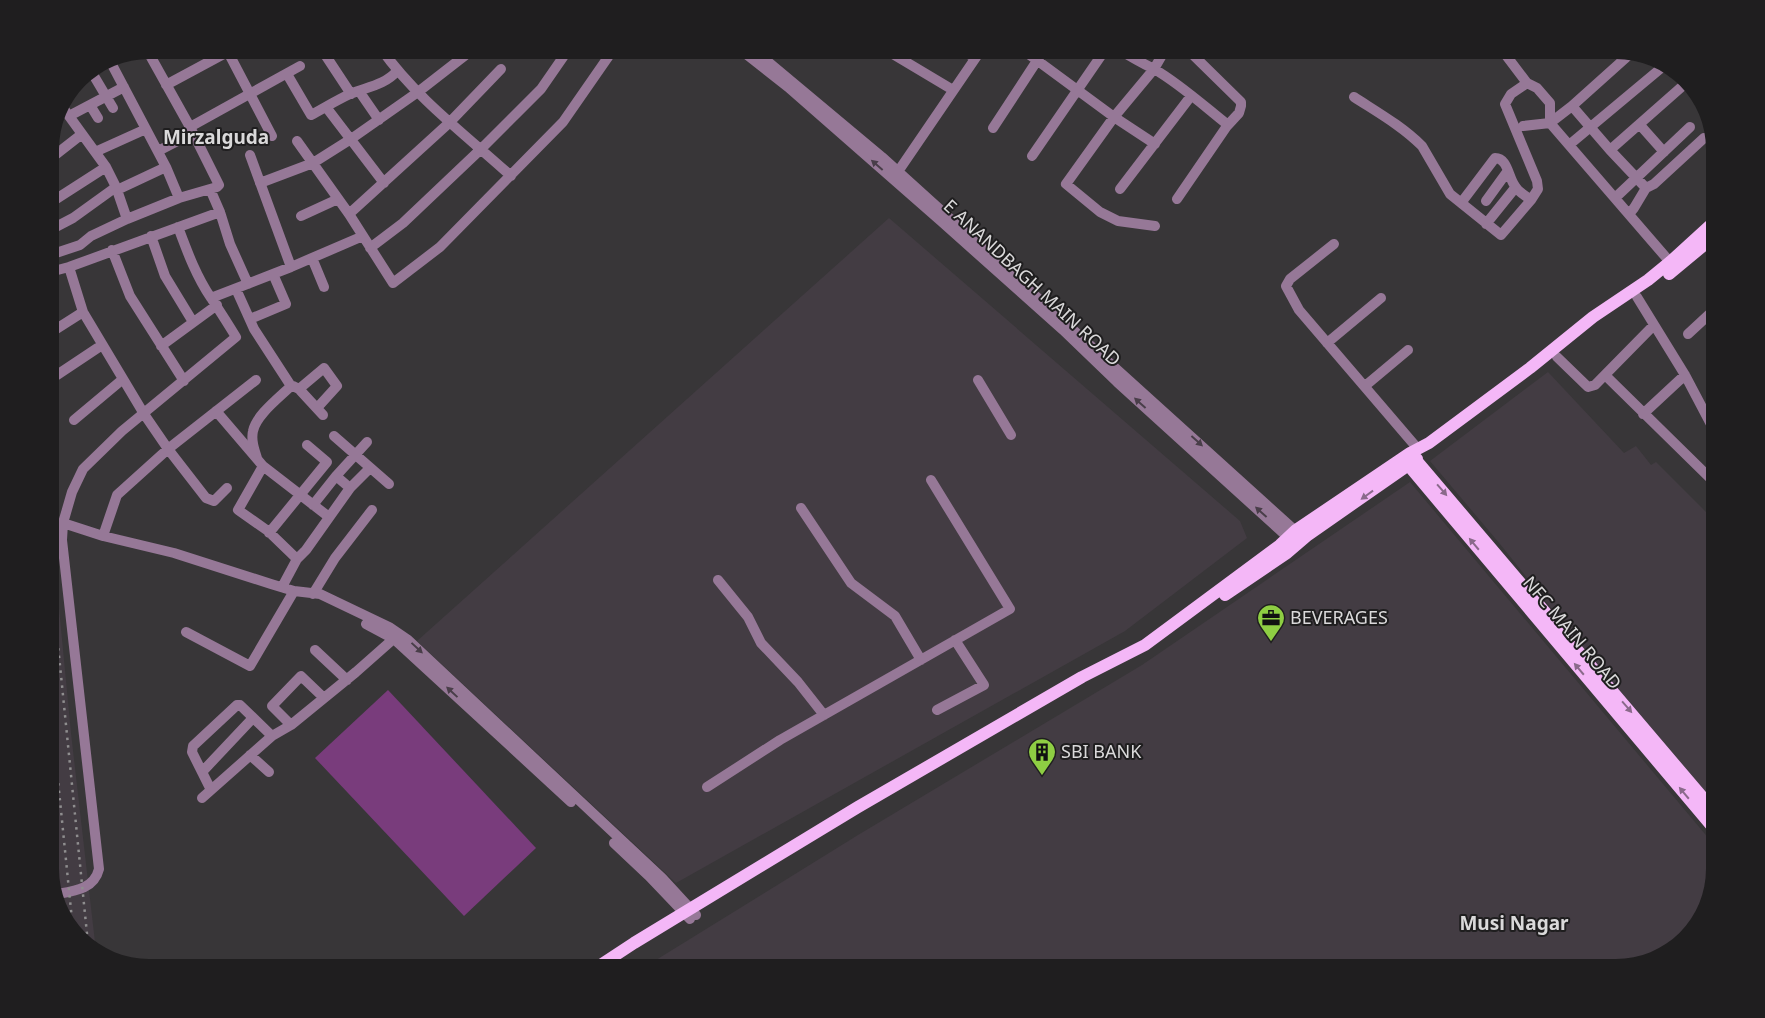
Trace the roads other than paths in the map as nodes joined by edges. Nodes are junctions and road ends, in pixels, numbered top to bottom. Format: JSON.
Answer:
{"nodes":[{"id":1,"x":151,"y":59,"type":"edge"},
{"id":2,"x":214,"y":59,"type":"edge"},
{"id":3,"x":233,"y":59,"type":"edge"},
{"id":4,"x":329,"y":59,"type":"edge"},
{"id":5,"x":388,"y":59,"type":"edge"},
{"id":6,"x":460,"y":59,"type":"edge"},
{"id":7,"x":562,"y":59,"type":"edge"},
{"id":8,"x":607,"y":59,"type":"edge"},
{"id":9,"x":752,"y":59,"type":"edge"},
{"id":10,"x":765,"y":59,"type":"edge"},
{"id":11,"x":901,"y":59,"type":"edge"},
{"id":12,"x":975,"y":59,"type":"edge"},
{"id":13,"x":1099,"y":59,"type":"edge"},
{"id":14,"x":1134,"y":59,"type":"edge"},
{"id":15,"x":1160,"y":59,"type":"edge"},
{"id":16,"x":1197,"y":59,"type":"edge"},
{"id":17,"x":1509,"y":59,"type":"edge"},
{"id":18,"x":1036,"y":60,"type":"joint"},
{"id":19,"x":1624,"y":60,"type":"edge"},
{"id":20,"x":113,"y":66,"type":"edge"},
{"id":21,"x":300,"y":66,"type":"dead end"},
{"id":22,"x":501,"y":69,"type":"dead end"},
{"id":23,"x":1154,"y":69,"type":"junction"},
{"id":24,"x":1659,"y":70,"type":"edge"},
{"id":25,"x":397,"y":71,"type":"junction"},
{"id":26,"x":287,"y":74,"type":"junction"},
{"id":27,"x":94,"y":76,"type":"dead end"},
{"id":28,"x":1526,"y":83,"type":"junction"},
{"id":29,"x":166,"y":85,"type":"junction"},
{"id":30,"x":124,"y":87,"type":"junction"},
{"id":31,"x":1682,"y":87,"type":"edge"},
{"id":32,"x":953,"y":90,"type":"junction"},
{"id":33,"x":1077,"y":90,"type":"junction"},
{"id":34,"x":355,"y":92,"type":"junction"},
{"id":35,"x":418,"y":92,"type":"junction"},
{"id":36,"x":251,"y":93,"type":"junction"},
{"id":37,"x":106,"y":96,"type":"junction"},
{"id":38,"x":1191,"y":96,"type":"junction"},
{"id":39,"x":1354,"y":97,"type":"dead end"},
{"id":40,"x":90,"y":105,"type":"junction"},
{"id":41,"x":1572,"y":106,"type":"junction"},
{"id":42,"x":326,"y":107,"type":"junction"},
{"id":43,"x":113,"y":108,"type":"dead end"},
{"id":44,"x":66,"y":113,"type":"edge"},
{"id":45,"x":69,"y":116,"type":"junction"},
{"id":46,"x":1114,"y":117,"type":"junction"},
{"id":47,"x":98,"y":118,"type":"dead end"},
{"id":48,"x":379,"y":120,"type":"junction"},
{"id":49,"x":449,"y":123,"type":"junction"},
{"id":50,"x":1550,"y":123,"type":"junction"},
{"id":51,"x":1228,"y":125,"type":"junction"},
{"id":52,"x":1640,"y":125,"type":"junction"},
{"id":53,"x":1523,"y":126,"type":"dead end"},
{"id":54,"x":1690,"y":127,"type":"dead end"},
{"id":55,"x":993,"y":128,"type":"dead end"},
{"id":56,"x":146,"y":129,"type":"junction"},
{"id":57,"x":1591,"y":129,"type":"junction"},
{"id":58,"x":191,"y":130,"type":"junction"},
{"id":59,"x":82,"y":134,"type":"junction"},
{"id":60,"x":272,"y":136,"type":"dead end"},
{"id":61,"x":1704,"y":138,"type":"dead end"},
{"id":62,"x":351,"y":139,"type":"junction"},
{"id":63,"x":297,"y":141,"type":"dead end"},
{"id":64,"x":1155,"y":144,"type":"junction"},
{"id":65,"x":1569,"y":145,"type":"junction"},
{"id":66,"x":481,"y":149,"type":"junction"},
{"id":67,"x":1610,"y":150,"type":"junction"},
{"id":68,"x":158,"y":151,"type":"junction"},
{"id":69,"x":59,"y":152,"type":"edge"},
{"id":70,"x":95,"y":152,"type":"junction"},
{"id":71,"x":1664,"y":152,"type":"junction"},
{"id":72,"x":250,"y":155,"type":"dead end"},
{"id":73,"x":1032,"y":156,"type":"dead end"},
{"id":74,"x":313,"y":162,"type":"junction"},
{"id":75,"x":106,"y":167,"type":"junction"},
{"id":76,"x":166,"y":167,"type":"junction"},
{"id":77,"x":1507,"y":172,"type":"junction"},
{"id":78,"x":896,"y":175,"type":"junction"},
{"id":79,"x":510,"y":176,"type":"junction"},
{"id":80,"x":1635,"y":178,"type":"junction"},
{"id":81,"x":260,"y":183,"type":"junction"},
{"id":82,"x":384,"y":183,"type":"junction"},
{"id":83,"x":116,"y":188,"type":"junction"},
{"id":84,"x":1515,"y":188,"type":"junction"},
{"id":85,"x":1646,"y":188,"type":"junction"},
{"id":86,"x":210,"y":189,"type":"junction"},
{"id":87,"x":1120,"y":189,"type":"dead end"},
{"id":88,"x":59,"y":197,"type":"edge"},
{"id":89,"x":179,"y":198,"type":"junction"},
{"id":90,"x":1615,"y":198,"type":"junction"},
{"id":91,"x":338,"y":199,"type":"junction"},
{"id":92,"x":1177,"y":199,"type":"dead end"},
{"id":93,"x":1531,"y":200,"type":"junction"},
{"id":94,"x":1486,"y":201,"type":"dead end"},
{"id":95,"x":1461,"y":203,"type":"junction"},
{"id":96,"x":220,"y":212,"type":"junction"},
{"id":97,"x":349,"y":214,"type":"junction"},
{"id":98,"x":1629,"y":214,"type":"junction"},
{"id":99,"x":300,"y":216,"type":"dead end"},
{"id":100,"x":127,"y":219,"type":"junction"},
{"id":101,"x":1486,"y":224,"type":"junction"},
{"id":102,"x":59,"y":225,"type":"edge"},
{"id":103,"x":1155,"y":226,"type":"dead end"},
{"id":104,"x":178,"y":227,"type":"junction"},
{"id":105,"x":1706,"y":229,"type":"edge"},
{"id":106,"x":151,"y":236,"type":"junction"},
{"id":107,"x":363,"y":236,"type":"junction"},
{"id":108,"x":1334,"y":244,"type":"dead end"},
{"id":109,"x":1706,"y":246,"type":"edge"},
{"id":110,"x":370,"y":248,"type":"junction"},
{"id":111,"x":112,"y":250,"type":"junction"},
{"id":112,"x":59,"y":252,"type":"edge"},
{"id":113,"x":312,"y":258,"type":"junction"},
{"id":114,"x":1670,"y":262,"type":"junction"},
{"id":115,"x":69,"y":267,"type":"junction"},
{"id":116,"x":291,"y":267,"type":"junction"},
{"id":117,"x":59,"y":270,"type":"edge"},
{"id":118,"x":273,"y":274,"type":"junction"},
{"id":119,"x":248,"y":284,"type":"junction"},
{"id":120,"x":324,"y":288,"type":"dead end"},
{"id":121,"x":236,"y":289,"type":"junction"},
{"id":122,"x":1637,"y":297,"type":"junction"},
{"id":123,"x":1381,"y":298,"type":"dead end"},
{"id":124,"x":214,"y":302,"type":"junction"},
{"id":125,"x":83,"y":312,"type":"junction"},
{"id":126,"x":1706,"y":317,"type":"edge"},
{"id":127,"x":250,"y":319,"type":"junction"},
{"id":128,"x":193,"y":322,"type":"junction"},
{"id":129,"x":1654,"y":326,"type":"junction"},
{"id":130,"x":59,"y":328,"type":"edge"},
{"id":131,"x":1688,"y":334,"type":"dead end"},
{"id":132,"x":1327,"y":343,"type":"junction"},
{"id":133,"x":102,"y":345,"type":"junction"},
{"id":134,"x":161,"y":346,"type":"junction"},
{"id":135,"x":1408,"y":350,"type":"dead end"},
{"id":136,"x":1557,"y":357,"type":"junction"},
{"id":137,"x":59,"y":374,"type":"edge"},
{"id":138,"x":1605,"y":375,"type":"junction"},
{"id":139,"x":1685,"y":375,"type":"junction"},
{"id":140,"x":123,"y":379,"type":"junction"},
{"id":141,"x":256,"y":380,"type":"dead end"},
{"id":142,"x":978,"y":380,"type":"dead end"},
{"id":143,"x":184,"y":381,"type":"junction"},
{"id":144,"x":1365,"y":386,"type":"junction"},
{"id":145,"x":295,"y":387,"type":"junction"},
{"id":146,"x":216,"y":411,"type":"junction"},
{"id":147,"x":144,"y":414,"type":"junction"},
{"id":148,"x":1644,"y":414,"type":"junction"},
{"id":149,"x":1706,"y":415,"type":"edge"},
{"id":150,"x":74,"y":420,"type":"dead end"},
{"id":151,"x":1011,"y":435,"type":"dead end"},
{"id":152,"x":334,"y":436,"type":"dead end"},
{"id":153,"x":367,"y":442,"type":"dead end"},
{"id":154,"x":307,"y":444,"type":"dead end"},
{"id":155,"x":168,"y":449,"type":"junction"},
{"id":156,"x":354,"y":454,"type":"junction"},
{"id":157,"x":1411,"y":457,"type":"junction"},
{"id":158,"x":260,"y":462,"type":"junction"},
{"id":159,"x":370,"y":468,"type":"junction"},
{"id":160,"x":1706,"y":474,"type":"edge"},
{"id":161,"x":336,"y":476,"type":"junction"},
{"id":162,"x":931,"y":480,"type":"dead end"},
{"id":163,"x":389,"y":484,"type":"dead end"},
{"id":164,"x":226,"y":488,"type":"dead end"},
{"id":165,"x":350,"y":488,"type":"junction"},
{"id":166,"x":300,"y":495,"type":"junction"},
{"id":167,"x":313,"y":505,"type":"junction"},
{"id":168,"x":801,"y":508,"type":"dead end"},
{"id":169,"x":372,"y":510,"type":"dead end"},
{"id":170,"x":329,"y":517,"type":"junction"},
{"id":171,"x":63,"y":524,"type":"junction"},
{"id":172,"x":269,"y":533,"type":"junction"},
{"id":173,"x":103,"y":536,"type":"junction"},
{"id":174,"x":1296,"y":538,"type":"junction"},
{"id":175,"x":297,"y":559,"type":"junction"},
{"id":176,"x":718,"y":580,"type":"dead end"},
{"id":177,"x":282,"y":587,"type":"junction"},
{"id":178,"x":294,"y":590,"type":"junction"},
{"id":179,"x":313,"y":594,"type":"junction"},
{"id":180,"x":186,"y":632,"type":"dead end"},
{"id":181,"x":396,"y":636,"type":"junction"},
{"id":182,"x":955,"y":640,"type":"junction"},
{"id":183,"x":315,"y":650,"type":"dead end"},
{"id":184,"x":921,"y":660,"type":"junction"},
{"id":185,"x":347,"y":680,"type":"junction"},
{"id":186,"x":324,"y":698,"type":"junction"},
{"id":187,"x":937,"y":710,"type":"dead end"},
{"id":188,"x":824,"y":715,"type":"junction"},
{"id":189,"x":253,"y":718,"type":"junction"},
{"id":190,"x":291,"y":725,"type":"junction"},
{"id":191,"x":272,"y":736,"type":"junction"},
{"id":192,"x":250,"y":755,"type":"junction"},
{"id":193,"x":202,"y":772,"type":"junction"},
{"id":194,"x":268,"y":772,"type":"dead end"},
{"id":195,"x":707,"y":787,"type":"dead end"},
{"id":196,"x":211,"y":790,"type":"junction"},
{"id":197,"x":202,"y":798,"type":"dead end"},
{"id":198,"x":1706,"y":801,"type":"edge"},
{"id":199,"x":1706,"y":819,"type":"edge"},
{"id":200,"x":62,"y":893,"type":"edge"},
{"id":201,"x":691,"y":914,"type":"junction"},
{"id":202,"x":612,"y":959,"type":"edge"},
{"id":203,"x":624,"y":959,"type":"edge"}],
"edges":[{"from":1,"to":29,"type":"street"},
{"from":2,"to":29,"type":"street"},
{"from":3,"to":36,"type":"street"},
{"from":4,"to":34,"type":"street"},
{"from":5,"to":25,"type":"street"},
{"from":6,"to":35,"type":"street"},
{"from":7,"to":66,"type":"street"},
{"from":8,"to":79,"type":"street"},
{"from":78,"to":9,"type":"street","name":"E ANANDBAGH MAIN ROAD","one_way":true},
{"from":10,"to":78,"type":"street","name":"E ANANDBAGH MAIN ROAD"},
{"from":11,"to":32,"type":"street"},
{"from":12,"to":32,"type":"street"},
{"from":13,"to":33,"type":"street"},
{"from":14,"to":23,"type":"street"},
{"from":15,"to":23,"type":"street"},
{"from":16,"to":51,"type":"street"},
{"from":17,"to":28,"type":"street"},
{"from":18,"to":33,"type":"street"},
{"from":18,"to":55,"type":"street"},
{"from":19,"to":41,"type":"street"},
{"from":20,"to":30,"type":"street"},
{"from":21,"to":26,"type":"street"},
{"from":22,"to":49,"type":"street"},
{"from":23,"to":38,"type":"street"},
{"from":23,"to":46,"type":"street"},
{"from":24,"to":57,"type":"street"},
{"from":25,"to":34,"type":"street"},
{"from":25,"to":35,"type":"street"},
{"from":26,"to":36,"type":"street"},
{"from":26,"to":42,"type":"street"},
{"from":27,"to":37,"type":"street"},
{"from":28,"to":50,"type":"street"},
{"from":28,"to":93,"type":"street"},
{"from":29,"to":58,"type":"street"},
{"from":30,"to":37,"type":"street"},
{"from":30,"to":56,"type":"street"},
{"from":31,"to":52,"type":"street"},
{"from":32,"to":78,"type":"street"},
{"from":33,"to":46,"type":"street"},
{"from":33,"to":73,"type":"street"},
{"from":34,"to":42,"type":"street"},
{"from":34,"to":48,"type":"street"},
{"from":35,"to":48,"type":"street"},
{"from":35,"to":49,"type":"street"},
{"from":36,"to":58,"type":"street"},
{"from":36,"to":60,"type":"street"},
{"from":37,"to":40,"type":"street"},
{"from":37,"to":43,"type":"street"},
{"from":38,"to":51,"type":"street"},
{"from":38,"to":64,"type":"street"},
{"from":39,"to":95,"type":"street"},
{"from":40,"to":45,"type":"street"},
{"from":40,"to":47,"type":"street"},
{"from":41,"to":50,"type":"street"},
{"from":41,"to":57,"type":"street"},
{"from":42,"to":62,"type":"street"},
{"from":44,"to":45,"type":"street"},
{"from":45,"to":59,"type":"street"},
{"from":46,"to":64,"type":"street"},
{"from":46,"to":103,"type":"street"},
{"from":48,"to":62,"type":"street"},
{"from":49,"to":66,"type":"street"},
{"from":49,"to":82,"type":"street"},
{"from":50,"to":53,"type":"street"},
{"from":50,"to":65,"type":"street"},
{"from":51,"to":92,"type":"street"},
{"from":52,"to":67,"type":"street"},
{"from":52,"to":71,"type":"street"},
{"from":54,"to":71,"type":"street"},
{"from":56,"to":68,"type":"street"},
{"from":56,"to":70,"type":"street"},
{"from":57,"to":65,"type":"street"},
{"from":57,"to":67,"type":"street"},
{"from":58,"to":68,"type":"street"},
{"from":58,"to":86,"type":"street"},
{"from":59,"to":69,"type":"street"},
{"from":59,"to":70,"type":"street"},
{"from":61,"to":85,"type":"street"},
{"from":62,"to":74,"type":"street"},
{"from":62,"to":82,"type":"street"},
{"from":63,"to":74,"type":"street"},
{"from":64,"to":87,"type":"street"},
{"from":65,"to":90,"type":"street"},
{"from":66,"to":79,"type":"street"},
{"from":66,"to":110,"type":"street"},
{"from":67,"to":80,"type":"street"},
{"from":68,"to":76,"type":"street"},
{"from":70,"to":75,"type":"street"},
{"from":71,"to":80,"type":"street"},
{"from":72,"to":81,"type":"street"},
{"from":74,"to":81,"type":"street"},
{"from":74,"to":91,"type":"street"},
{"from":75,"to":83,"type":"street"},
{"from":75,"to":88,"type":"street"},
{"from":76,"to":83,"type":"street"},
{"from":76,"to":89,"type":"street"},
{"from":77,"to":84,"type":"street"},
{"from":77,"to":94,"type":"street"},
{"from":77,"to":95,"type":"street"},
{"from":78,"to":174,"type":"street","name":"E ANANDBAGH MAIN ROAD"},
{"from":79,"to":110,"type":"street"},
{"from":80,"to":85,"type":"street"},
{"from":80,"to":90,"type":"street"},
{"from":81,"to":116,"type":"street"},
{"from":82,"to":97,"type":"street"},
{"from":83,"to":100,"type":"street"},
{"from":83,"to":102,"type":"street"},
{"from":84,"to":93,"type":"street"},
{"from":84,"to":101,"type":"street"},
{"from":85,"to":98,"type":"street"},
{"from":86,"to":89,"type":"street"},
{"from":86,"to":96,"type":"street"},
{"from":89,"to":100,"type":"street"},
{"from":90,"to":98,"type":"street"},
{"from":91,"to":97,"type":"street"},
{"from":91,"to":99,"type":"street"},
{"from":93,"to":101,"type":"street"},
{"from":95,"to":101,"type":"street"},
{"from":96,"to":104,"type":"street"},
{"from":96,"to":119,"type":"street"},
{"from":97,"to":107,"type":"street"},
{"from":98,"to":114,"type":"street"},
{"from":100,"to":112,"type":"street"},
{"from":104,"to":106,"type":"street"},
{"from":104,"to":124,"type":"street"},
{"from":105,"to":114,"type":"main road"},
{"from":106,"to":111,"type":"street"},
{"from":106,"to":128,"type":"street"},
{"from":107,"to":110,"type":"street"},
{"from":107,"to":113,"type":"street"},
{"from":108,"to":132,"type":"street"},
{"from":109,"to":122,"type":"main road"},
{"from":111,"to":115,"type":"street"},
{"from":111,"to":134,"type":"street"},
{"from":113,"to":116,"type":"street"},
{"from":113,"to":120,"type":"street"},
{"from":114,"to":157,"type":"main road"},
{"from":115,"to":117,"type":"street"},
{"from":115,"to":125,"type":"street"},
{"from":116,"to":118,"type":"street"},
{"from":118,"to":119,"type":"street"},
{"from":118,"to":127,"type":"street"},
{"from":119,"to":121,"type":"street"},
{"from":121,"to":124,"type":"street"},
{"from":121,"to":127,"type":"street"},
{"from":122,"to":129,"type":"street"},
{"from":122,"to":136,"type":"main road"},
{"from":123,"to":132,"type":"street"},
{"from":124,"to":128,"type":"street"},
{"from":124,"to":143,"type":"street"},
{"from":125,"to":130,"type":"street"},
{"from":125,"to":133,"type":"street"},
{"from":126,"to":131,"type":"street"},
{"from":127,"to":145,"type":"street"},
{"from":128,"to":134,"type":"street"},
{"from":129,"to":138,"type":"street"},
{"from":129,"to":139,"type":"street"},
{"from":132,"to":144,"type":"street"},
{"from":133,"to":137,"type":"street"},
{"from":133,"to":140,"type":"street"},
{"from":134,"to":143,"type":"street"},
{"from":135,"to":144,"type":"street"},
{"from":136,"to":138,"type":"street"},
{"from":136,"to":157,"type":"main road"},
{"from":138,"to":148,"type":"street"},
{"from":139,"to":148,"type":"street"},
{"from":139,"to":149,"type":"street"},
{"from":140,"to":147,"type":"street"},
{"from":140,"to":150,"type":"street"},
{"from":141,"to":146,"type":"street"},
{"from":142,"to":151,"type":"street"},
{"from":143,"to":147,"type":"street"},
{"from":144,"to":157,"type":"street"},
{"from":145,"to":145,"type":"street"},
{"from":145,"to":158,"type":"street"},
{"from":146,"to":155,"type":"street"},
{"from":146,"to":158,"type":"street"},
{"from":147,"to":155,"type":"street"},
{"from":147,"to":171,"type":"street"},
{"from":148,"to":160,"type":"street"},
{"from":152,"to":156,"type":"street"},
{"from":153,"to":156,"type":"street"},
{"from":154,"to":166,"type":"street"},
{"from":155,"to":164,"type":"street"},
{"from":155,"to":173,"type":"street"},
{"from":156,"to":159,"type":"street"},
{"from":156,"to":161,"type":"street"},
{"from":157,"to":174,"type":"main road"},
{"from":157,"to":198,"type":"main road","name":"NFC MAIN ROAD","one_way":true},
{"from":199,"to":157,"type":"main road","name":"NFC MAIN ROAD","one_way":true},
{"from":158,"to":166,"type":"street"},
{"from":158,"to":172,"type":"street"},
{"from":159,"to":163,"type":"street"},
{"from":159,"to":165,"type":"street"},
{"from":161,"to":165,"type":"street"},
{"from":161,"to":167,"type":"street"},
{"from":162,"to":182,"type":"street"},
{"from":165,"to":170,"type":"street"},
{"from":166,"to":167,"type":"street"},
{"from":166,"to":172,"type":"street"},
{"from":167,"to":170,"type":"street"},
{"from":168,"to":184,"type":"street"},
{"from":169,"to":179,"type":"street"},
{"from":170,"to":175,"type":"street"},
{"from":171,"to":173,"type":"street"},
{"from":171,"to":200,"type":"street"},
{"from":172,"to":175,"type":"street"},
{"from":173,"to":177,"type":"street"},
{"from":174,"to":201,"type":"main road"},
{"from":175,"to":177,"type":"street"},
{"from":176,"to":188,"type":"street"},
{"from":177,"to":178,"type":"street"},
{"from":178,"to":179,"type":"street"},
{"from":178,"to":180,"type":"street"},
{"from":179,"to":181,"type":"street"},
{"from":181,"to":185,"type":"street"},
{"from":181,"to":201,"type":"street"},
{"from":182,"to":184,"type":"street"},
{"from":182,"to":187,"type":"street"},
{"from":183,"to":185,"type":"street"},
{"from":184,"to":188,"type":"street"},
{"from":185,"to":186,"type":"street"},
{"from":186,"to":190,"type":"street"},
{"from":186,"to":190,"type":"street"},
{"from":188,"to":195,"type":"street"},
{"from":189,"to":191,"type":"street"},
{"from":189,"to":193,"type":"street"},
{"from":189,"to":193,"type":"street"},
{"from":190,"to":191,"type":"street"},
{"from":191,"to":192,"type":"street"},
{"from":192,"to":194,"type":"street"},
{"from":192,"to":196,"type":"street"},
{"from":193,"to":196,"type":"street"},
{"from":196,"to":197,"type":"street"},
{"from":201,"to":202,"type":"main road"},
{"from":201,"to":203,"type":"main road"}]}
